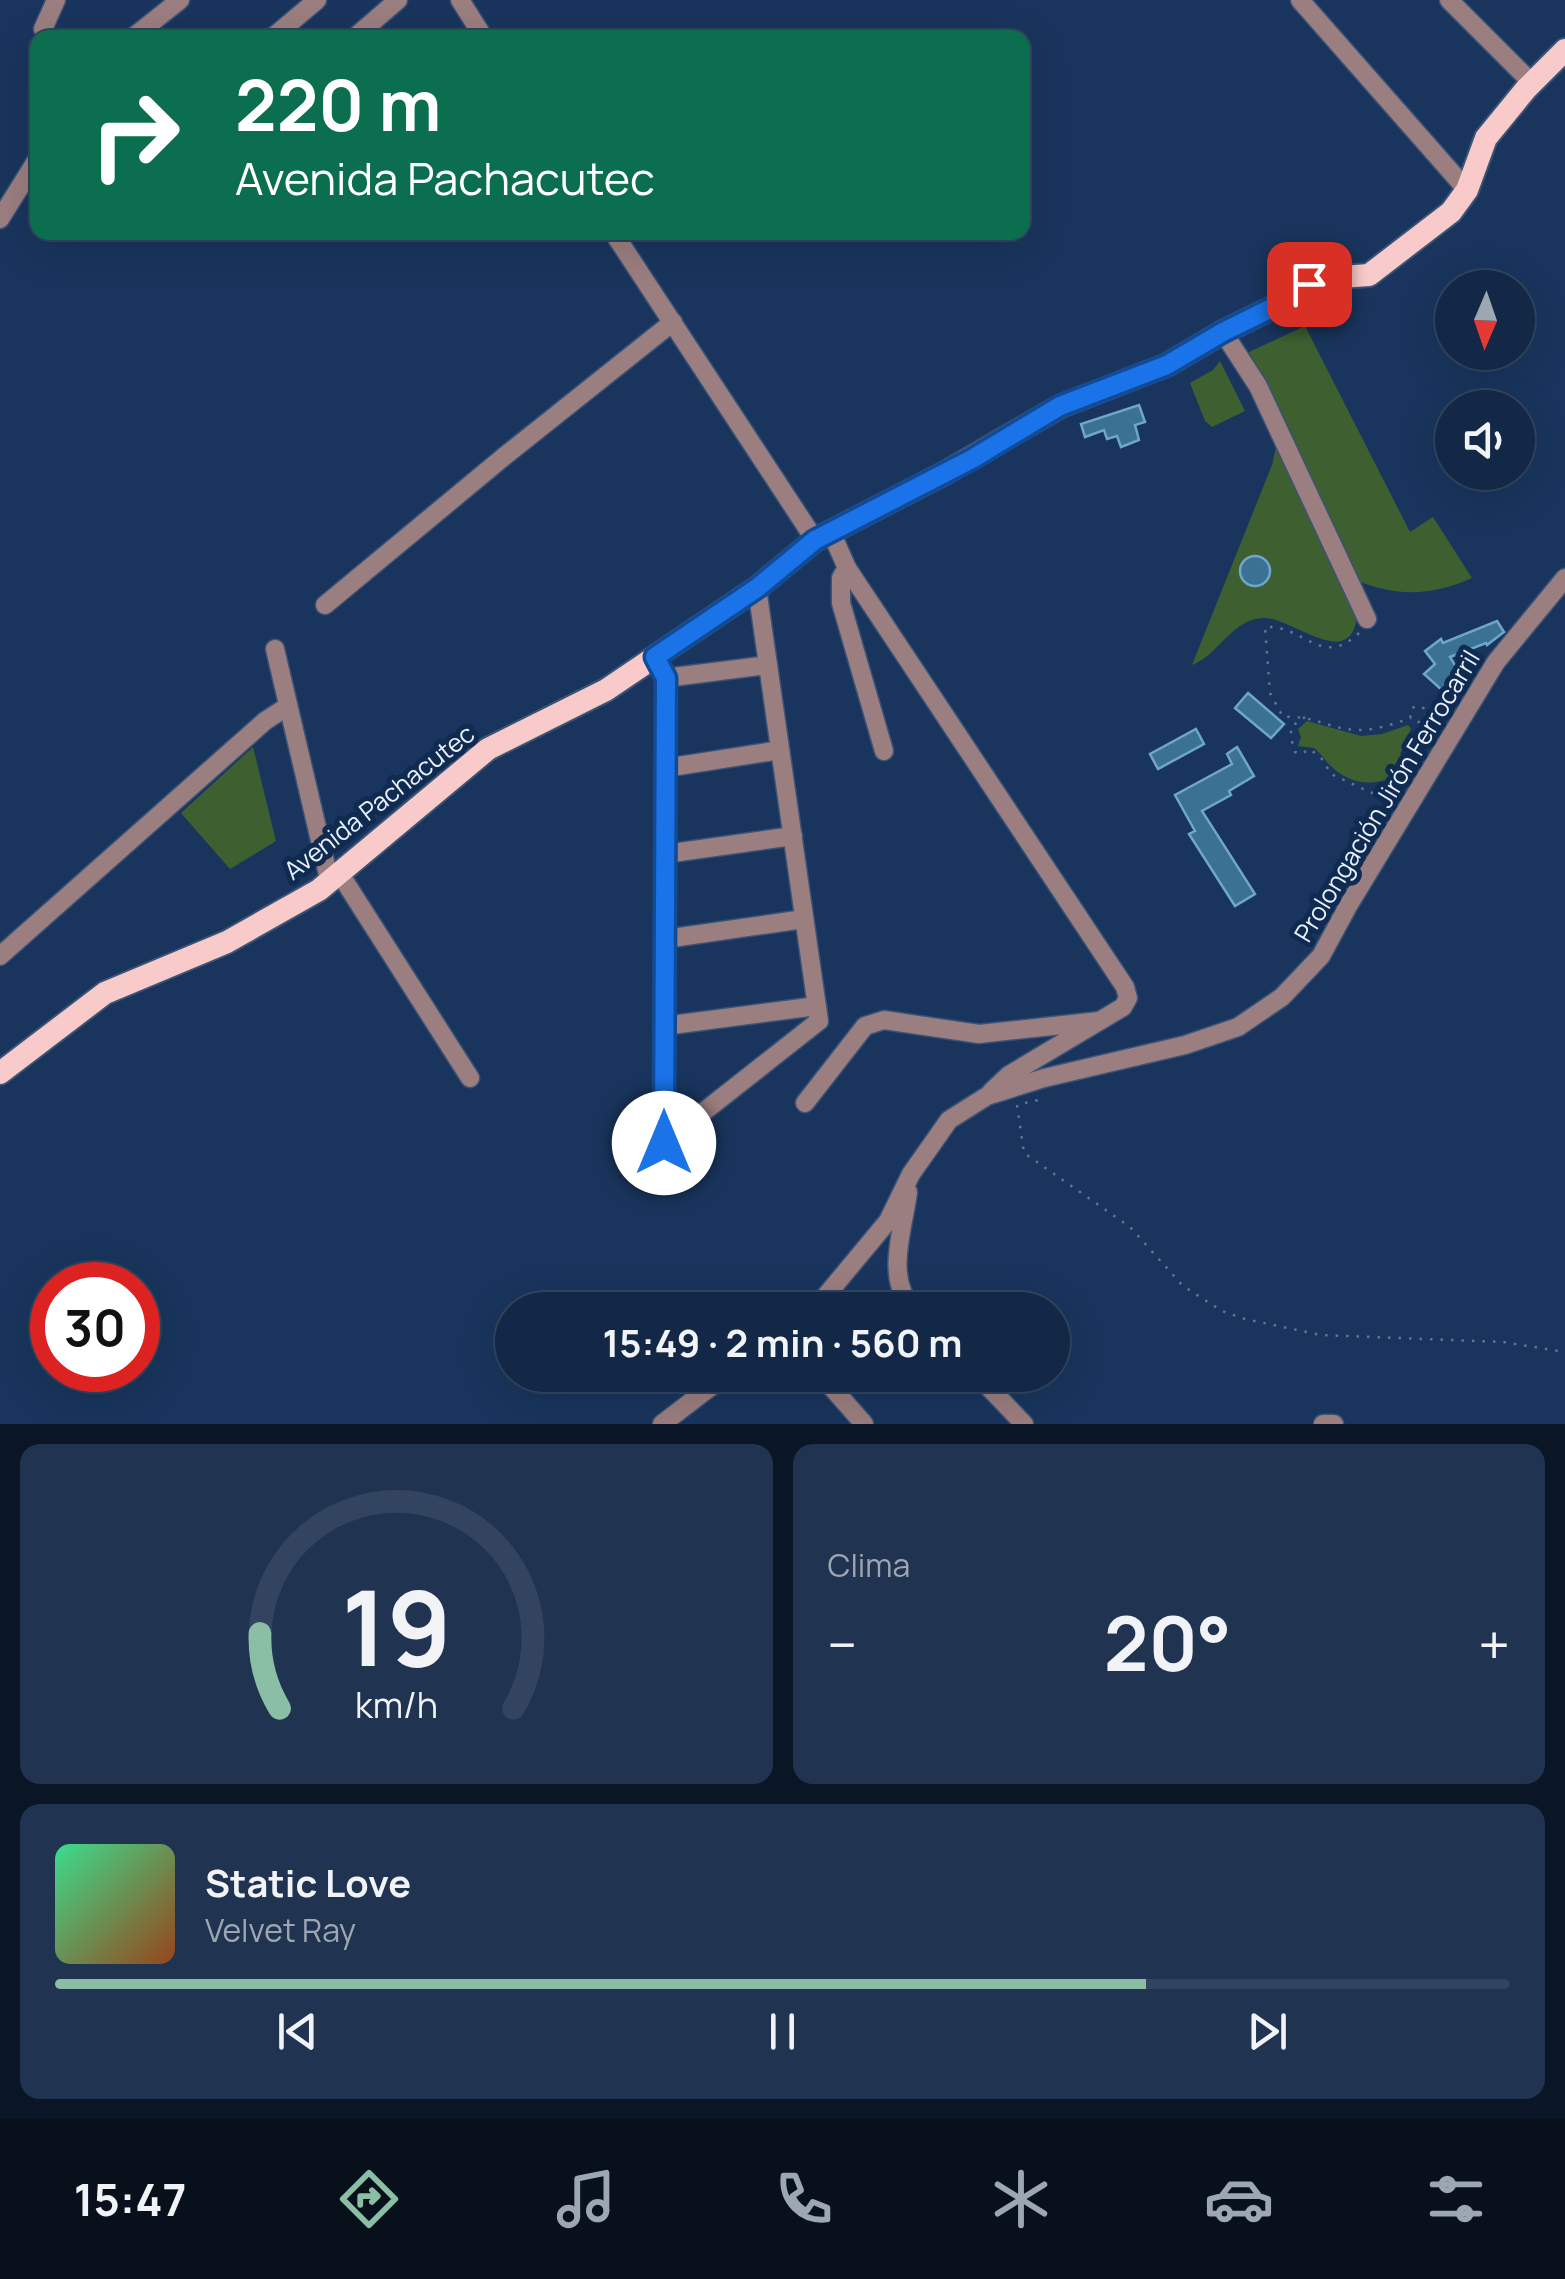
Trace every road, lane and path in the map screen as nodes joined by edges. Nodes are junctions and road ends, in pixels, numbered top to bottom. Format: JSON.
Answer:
{"nodes":[{"id":1,"x":56,"y":0,"type":"edge"},
{"id":2,"x":180,"y":0,"type":"edge"},
{"id":3,"x":317,"y":0,"type":"edge"},
{"id":4,"x":398,"y":0,"type":"edge"},
{"id":5,"x":460,"y":0,"type":"edge"},
{"id":6,"x":1300,"y":0,"type":"edge"},
{"id":7,"x":1449,"y":0,"type":"edge"},
{"id":8,"x":43,"y":29,"type":"dead end"},
{"id":9,"x":142,"y":30,"type":"edge"},
{"id":10,"x":281,"y":30,"type":"edge"},
{"id":11,"x":363,"y":30,"type":"edge"},
{"id":12,"x":479,"y":30,"type":"edge"},
{"id":13,"x":1565,"y":50,"type":"edge"},
{"id":14,"x":1532,"y":83,"type":"junction"},
{"id":15,"x":30,"y":171,"type":"edge"},
{"id":16,"x":1467,"y":190,"type":"junction"},
{"id":17,"x":0,"y":219,"type":"edge"},
{"id":18,"x":619,"y":240,"type":"edge"},
{"id":19,"x":673,"y":322,"type":"junction"},
{"id":20,"x":1223,"y":332,"type":"junction"},
{"id":21,"x":823,"y":537,"type":"junction"},
{"id":22,"x":847,"y":568,"type":"junction"},
{"id":23,"x":1565,"y":578,"type":"edge"},
{"id":24,"x":757,"y":588,"type":"junction"},
{"id":25,"x":325,"y":605,"type":"dead end"},
{"id":26,"x":1367,"y":619,"type":"joint"},
{"id":27,"x":276,"y":650,"type":"dead end"},
{"id":28,"x":768,"y":665,"type":"junction"},
{"id":29,"x":660,"y":668,"type":"junction"},
{"id":30,"x":288,"y":706,"type":"junction"},
{"id":31,"x":1306,"y":716,"type":"junction"},
{"id":32,"x":1411,"y":718,"type":"dead end"},
{"id":33,"x":780,"y":750,"type":"junction"},
{"id":34,"x":884,"y":751,"type":"dead end"},
{"id":35,"x":665,"y":768,"type":"junction"},
{"id":36,"x":1380,"y":789,"type":"dead end"},
{"id":37,"x":792,"y":836,"type":"junction"},
{"id":38,"x":665,"y":854,"type":"junction"},
{"id":39,"x":335,"y":878,"type":"junction"},
{"id":40,"x":804,"y":920,"type":"junction"},
{"id":41,"x":665,"y":939,"type":"junction"},
{"id":42,"x":0,"y":956,"type":"edge"},
{"id":43,"x":816,"y":1006,"type":"junction"},
{"id":44,"x":1108,"y":1020,"type":"junction"},
{"id":45,"x":664,"y":1026,"type":"junction"},
{"id":46,"x":0,"y":1072,"type":"edge"},
{"id":47,"x":470,"y":1078,"type":"dead end"},
{"id":48,"x":987,"y":1096,"type":"junction"},
{"id":49,"x":1043,"y":1099,"type":"dead end"},
{"id":50,"x":805,"y":1103,"type":"dead end"},
{"id":51,"x":910,"y":1174,"type":"junction"},
{"id":52,"x":829,"y":1292,"type":"edge"},
{"id":53,"x":899,"y":1292,"type":"edge"},
{"id":54,"x":1565,"y":1352,"type":"edge"},
{"id":55,"x":704,"y":1392,"type":"edge"},
{"id":56,"x":835,"y":1392,"type":"edge"},
{"id":57,"x":993,"y":1392,"type":"edge"},
{"id":58,"x":662,"y":1424,"type":"edge"},
{"id":59,"x":864,"y":1424,"type":"edge"},
{"id":60,"x":1024,"y":1424,"type":"edge"},
{"id":61,"x":1323,"y":1424,"type":"edge"},
{"id":62,"x":1334,"y":1424,"type":"edge"}],
"edges":[{"from":1,"to":8,"type":"street"},
{"from":2,"to":9,"type":"street"},
{"from":3,"to":10,"type":"street"},
{"from":4,"to":11,"type":"street"},
{"from":5,"to":12,"type":"street"},
{"from":6,"to":16,"type":"street"},
{"from":7,"to":14,"type":"street"},
{"from":13,"to":14,"type":"main road","name":"Avenida Pachacutec"},
{"from":14,"to":16,"type":"main road","name":"Avenida Pachacutec"},
{"from":15,"to":17,"type":"street"},
{"from":16,"to":20,"type":"main road","name":"Avenida Pachacutec"},
{"from":18,"to":19,"type":"street"},
{"from":19,"to":21,"type":"street"},
{"from":19,"to":25,"type":"street"},
{"from":20,"to":21,"type":"main road","name":"Avenida Pachacutec"},
{"from":20,"to":26,"type":"street"},
{"from":21,"to":22,"type":"street"},
{"from":21,"to":24,"type":"main road","name":"Avenida Pachacutec"},
{"from":22,"to":34,"type":"street"},
{"from":22,"to":44,"type":"street"},
{"from":23,"to":48,"type":"street","name":"Prolongación Jirón Ferrocarril"},
{"from":24,"to":28,"type":"street"},
{"from":24,"to":29,"type":"main road","name":"Avenida Pachacutec"},
{"from":26,"to":31,"type":"path"},
{"from":27,"to":30,"type":"street"},
{"from":28,"to":29,"type":"street"},
{"from":28,"to":33,"type":"street"},
{"from":29,"to":35,"type":"street"},
{"from":29,"to":39,"type":"main road","name":"Avenida Pachacutec"},
{"from":30,"to":39,"type":"street"},
{"from":30,"to":42,"type":"street"},
{"from":31,"to":32,"type":"path"},
{"from":31,"to":36,"type":"path"},
{"from":33,"to":35,"type":"street"},
{"from":33,"to":37,"type":"street"},
{"from":35,"to":38,"type":"street"},
{"from":37,"to":38,"type":"street"},
{"from":37,"to":40,"type":"street"},
{"from":38,"to":41,"type":"street"},
{"from":39,"to":46,"type":"main road","name":"Avenida Pachacutec"},
{"from":39,"to":47,"type":"street"},
{"from":40,"to":41,"type":"street"},
{"from":40,"to":43,"type":"street"},
{"from":41,"to":45,"type":"street"},
{"from":43,"to":45,"type":"street"},
{"from":43,"to":45,"type":"street"},
{"from":44,"to":48,"type":"street"},
{"from":44,"to":50,"type":"street"},
{"from":48,"to":51,"type":"street","name":"Prolongación Jirón Ferrocarril"},
{"from":49,"to":54,"type":"path"},
{"from":51,"to":52,"type":"street","name":"Prolongación Jirón Ferrocarril"},
{"from":51,"to":53,"type":"street"},
{"from":55,"to":58,"type":"street"},
{"from":56,"to":59,"type":"street"},
{"from":57,"to":60,"type":"street"},
{"from":61,"to":62,"type":"street"}]}
